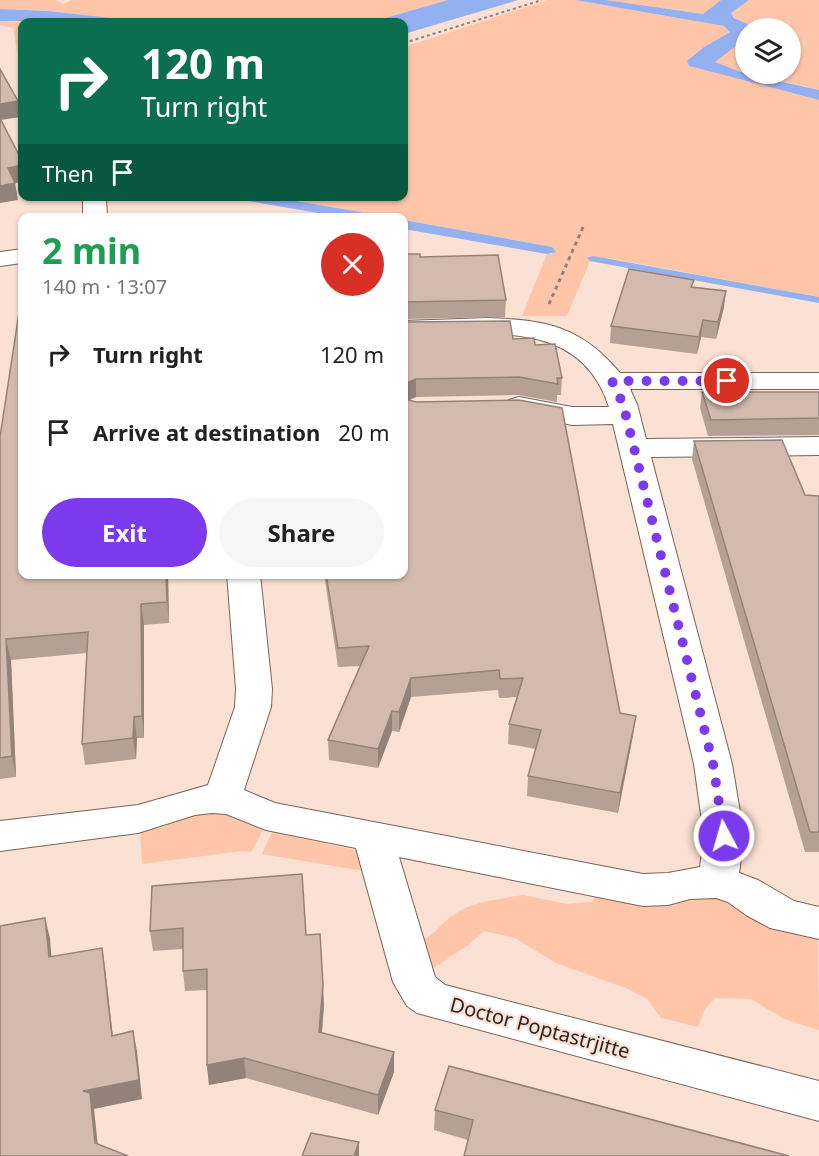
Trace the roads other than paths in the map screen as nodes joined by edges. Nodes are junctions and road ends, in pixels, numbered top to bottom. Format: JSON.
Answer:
{"nodes":[{"id":1,"x":18,"y":257,"type":"edge"},
{"id":2,"x":0,"y":259,"type":"edge"},
{"id":3,"x":408,"y":329,"type":"edge"},
{"id":4,"x":612,"y":381,"type":"junction"},
{"id":5,"x":819,"y":381,"type":"edge"},
{"id":6,"x":495,"y":405,"type":"edge"},
{"id":7,"x":630,"y":431,"type":"junction"},
{"id":8,"x":819,"y":446,"type":"edge"},
{"id":9,"x":243,"y":579,"type":"edge"},
{"id":10,"x":222,"y":799,"type":"junction"},
{"id":11,"x":0,"y":836,"type":"edge"},
{"id":12,"x":373,"y":837,"type":"junction"},
{"id":13,"x":718,"y":882,"type":"junction"},
{"id":14,"x":819,"y":923,"type":"edge"},
{"id":15,"x":819,"y":1101,"type":"edge"}],
"edges":[{"from":1,"to":2,"type":"street"},
{"from":3,"to":4,"type":"street"},
{"from":4,"to":5,"type":"street"},
{"from":4,"to":7,"type":"street"},
{"from":6,"to":7,"type":"street"},
{"from":7,"to":8,"type":"street"},
{"from":7,"to":13,"type":"street"},
{"from":9,"to":10,"type":"street"},
{"from":10,"to":11,"type":"street"},
{"from":10,"to":12,"type":"street"},
{"from":12,"to":13,"type":"street"},
{"from":12,"to":15,"type":"street","name":"Doctor Poptastrjitte"},
{"from":13,"to":14,"type":"street"}]}
